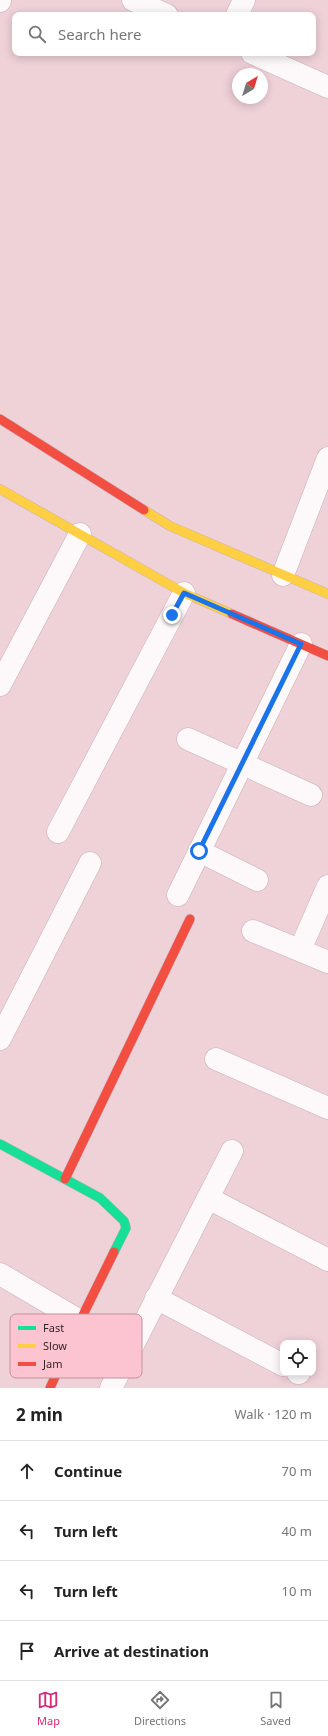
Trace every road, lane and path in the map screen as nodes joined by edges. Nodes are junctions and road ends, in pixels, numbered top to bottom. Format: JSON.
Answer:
{"nodes":[{"id":1,"x":133,"y":0,"type":"edge"},
{"id":2,"x":244,"y":0,"type":"edge"},
{"id":3,"x":160,"y":12,"type":"edge"},
{"id":4,"x":238,"y":12,"type":"edge"},
{"id":5,"x":259,"y":56,"type":"edge"},
{"id":6,"x":328,"y":86,"type":"edge"},
{"id":7,"x":0,"y":419,"type":"edge"},
{"id":8,"x":328,"y":458,"type":"edge"},
{"id":9,"x":0,"y":489,"type":"edge"},
{"id":10,"x":80,"y":534,"type":"junction"},
{"id":11,"x":283,"y":575,"type":"junction"},
{"id":12,"x":184,"y":593,"type":"junction"},
{"id":13,"x":328,"y":594,"type":"edge"},
{"id":14,"x":301,"y":644,"type":"junction"},
{"id":15,"x":328,"y":656,"type":"edge"},
{"id":16,"x":0,"y":685,"type":"edge"},
{"id":17,"x":188,"y":738,"type":"dead end"},
{"id":18,"x":243,"y":763,"type":"junction"},
{"id":19,"x":311,"y":794,"type":"dead end"},
{"id":20,"x":58,"y":832,"type":"dead end"},
{"id":21,"x":199,"y":851,"type":"junction"},
{"id":22,"x":90,"y":863,"type":"dead end"},
{"id":23,"x":257,"y":880,"type":"dead end"},
{"id":24,"x":328,"y":886,"type":"edge"},
{"id":25,"x":178,"y":895,"type":"dead end"},
{"id":26,"x":190,"y":919,"type":"dead end"},
{"id":27,"x":253,"y":931,"type":"dead end"},
{"id":28,"x":300,"y":950,"type":"junction"},
{"id":29,"x":328,"y":962,"type":"edge"},
{"id":30,"x":0,"y":1039,"type":"edge"},
{"id":31,"x":216,"y":1059,"type":"dead end"},
{"id":32,"x":328,"y":1108,"type":"edge"},
{"id":33,"x":0,"y":1144,"type":"edge"},
{"id":34,"x":232,"y":1151,"type":"dead end"},
{"id":35,"x":65,"y":1179,"type":"junction"},
{"id":36,"x":208,"y":1198,"type":"junction"},
{"id":37,"x":328,"y":1260,"type":"edge"},
{"id":38,"x":0,"y":1274,"type":"edge"},
{"id":39,"x":156,"y":1298,"type":"junction"},
{"id":40,"x":68,"y":1314,"type":"edge"},
{"id":41,"x":83,"y":1314,"type":"edge"},
{"id":42,"x":142,"y":1325,"type":"edge"},
{"id":43,"x":280,"y":1363,"type":"edge"},
{"id":44,"x":54,"y":1378,"type":"edge"},
{"id":45,"x":115,"y":1378,"type":"edge"},
{"id":46,"x":50,"y":1388,"type":"edge"},
{"id":47,"x":110,"y":1388,"type":"edge"}],
"edges":[{"from":1,"to":3,"type":"street"},
{"from":2,"to":4,"type":"street"},
{"from":5,"to":6,"type":"street"},
{"from":7,"to":11,"type":"main road"},
{"from":8,"to":11,"type":"street"},
{"from":9,"to":10,"type":"main road"},
{"from":10,"to":12,"type":"main road"},
{"from":10,"to":16,"type":"street"},
{"from":11,"to":13,"type":"main road"},
{"from":12,"to":14,"type":"main road"},
{"from":12,"to":20,"type":"street"},
{"from":14,"to":15,"type":"main road"},
{"from":14,"to":18,"type":"street"},
{"from":17,"to":18,"type":"street"},
{"from":18,"to":19,"type":"street"},
{"from":18,"to":21,"type":"street"},
{"from":21,"to":23,"type":"street"},
{"from":21,"to":25,"type":"street"},
{"from":22,"to":30,"type":"street"},
{"from":24,"to":28,"type":"street"},
{"from":26,"to":35,"type":"main road"},
{"from":27,"to":28,"type":"street"},
{"from":28,"to":29,"type":"street"},
{"from":31,"to":32,"type":"street"},
{"from":33,"to":35,"type":"main road"},
{"from":34,"to":36,"type":"street"},
{"from":35,"to":41,"type":"main road"},
{"from":36,"to":37,"type":"street"},
{"from":36,"to":39,"type":"street"},
{"from":38,"to":40,"type":"street"},
{"from":39,"to":42,"type":"street"},
{"from":39,"to":43,"type":"street"},
{"from":44,"to":46,"type":"main road"},
{"from":45,"to":47,"type":"street"}]}
